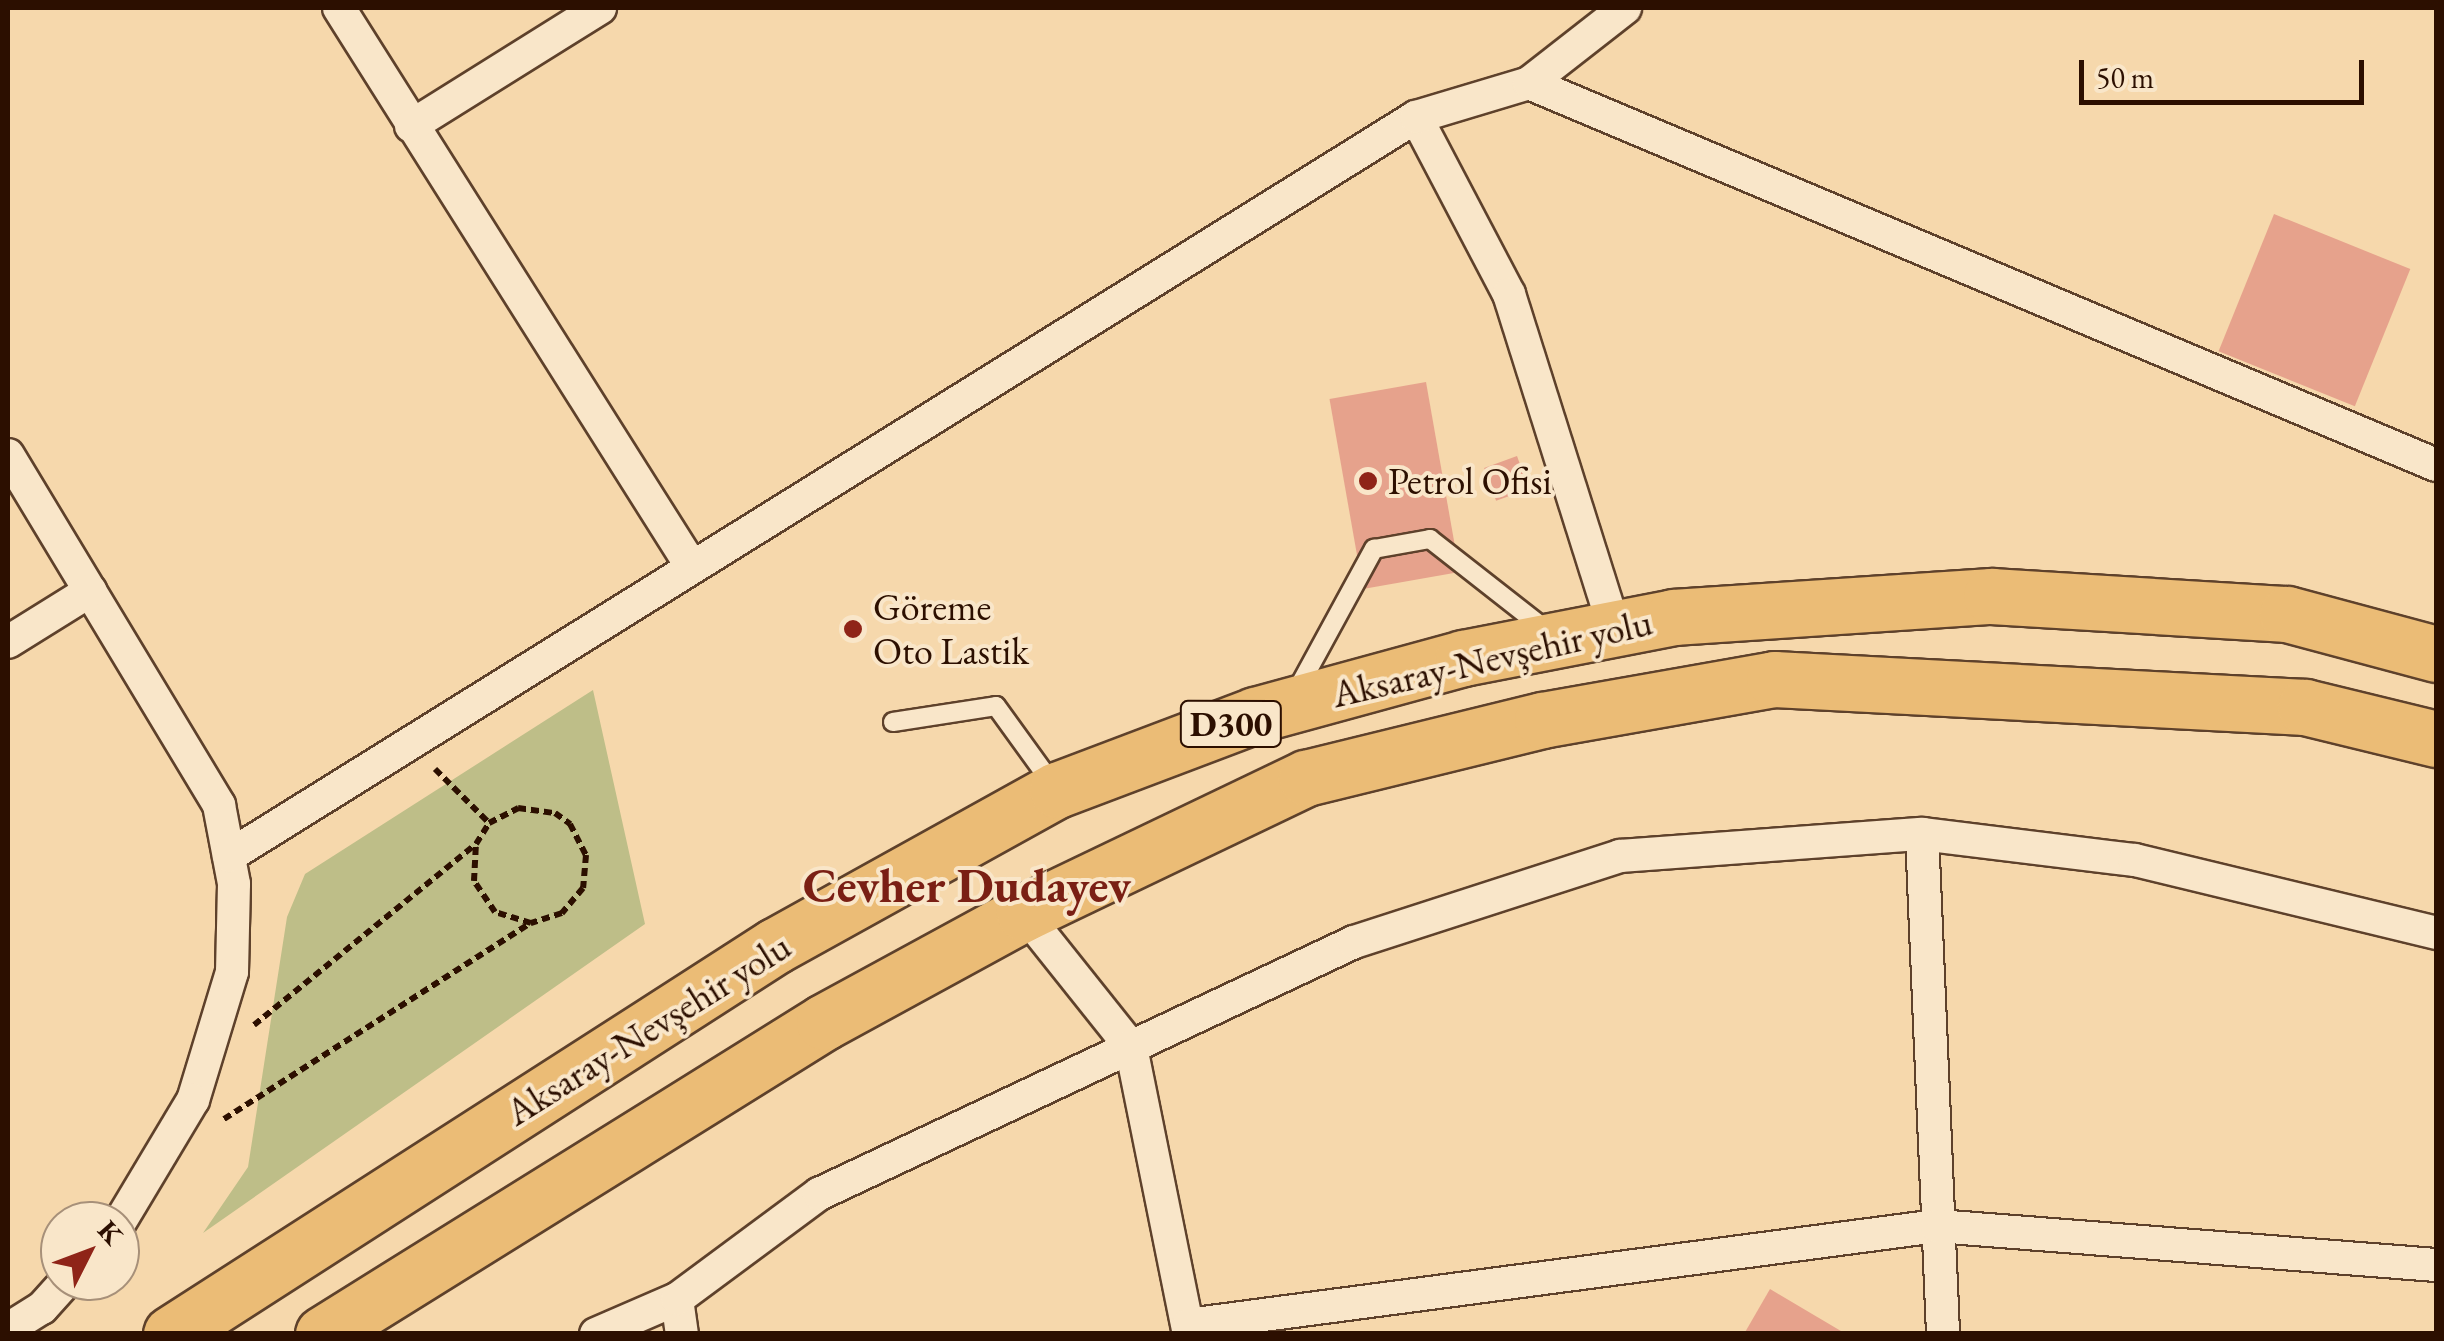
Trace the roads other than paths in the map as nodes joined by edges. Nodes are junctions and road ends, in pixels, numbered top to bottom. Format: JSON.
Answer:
{"nodes":[{"id":1,"x":340,"y":8,"type":"edge"},
{"id":2,"x":600,"y":8,"type":"edge"},
{"id":3,"x":1617,"y":10,"type":"edge"},
{"id":4,"x":1529,"y":84,"type":"junction"},
{"id":5,"x":1416,"y":117,"type":"junction"},
{"id":6,"x":411,"y":126,"type":"junction"},
{"id":7,"x":8,"y":455,"type":"edge"},
{"id":8,"x":2436,"y":465,"type":"edge"},
{"id":9,"x":692,"y":567,"type":"junction"},
{"id":10,"x":90,"y":591,"type":"junction"},
{"id":11,"x":1614,"y":628,"type":"junction"},
{"id":12,"x":1558,"y":639,"type":"junction"},
{"id":13,"x":8,"y":642,"type":"edge"},
{"id":14,"x":2436,"y":654,"type":"edge"},
{"id":15,"x":1288,"y":706,"type":"junction"},
{"id":16,"x":893,"y":722,"type":"dead end"},
{"id":17,"x":2436,"y":738,"type":"edge"},
{"id":18,"x":1057,"y":790,"type":"junction"},
{"id":19,"x":1922,"y":834,"type":"junction"},
{"id":20,"x":229,"y":856,"type":"junction"},
{"id":21,"x":1024,"y":913,"type":"junction"},
{"id":22,"x":2436,"y":933,"type":"edge"},
{"id":23,"x":1131,"y":1047,"type":"junction"},
{"id":24,"x":134,"y":1201,"type":"edge"},
{"id":25,"x":1937,"y":1226,"type":"junction"},
{"id":26,"x":2436,"y":1265,"type":"edge"},
{"id":27,"x":677,"y":1299,"type":"junction"},
{"id":28,"x":48,"y":1301,"type":"edge"},
{"id":29,"x":8,"y":1329,"type":"edge"},
{"id":30,"x":1188,"y":1329,"type":"edge"},
{"id":31,"x":171,"y":1334,"type":"edge"},
{"id":32,"x":323,"y":1334,"type":"edge"},
{"id":33,"x":596,"y":1334,"type":"edge"},
{"id":34,"x":682,"y":1334,"type":"edge"},
{"id":35,"x":1944,"y":1334,"type":"edge"}],
"edges":[{"from":1,"to":6,"type":"street"},
{"from":2,"to":6,"type":"street"},
{"from":3,"to":4,"type":"street"},
{"from":4,"to":5,"type":"street"},
{"from":4,"to":8,"type":"street"},
{"from":5,"to":9,"type":"street"},
{"from":5,"to":11,"type":"street"},
{"from":6,"to":9,"type":"street"},
{"from":7,"to":10,"type":"street"},
{"from":9,"to":20,"type":"street"},
{"from":10,"to":13,"type":"street"},
{"from":10,"to":20,"type":"street"},
{"from":11,"to":12,"type":"highway","name":"Aksaray-Nevşehir yolu","number":"D300"},
{"from":11,"to":14,"type":"highway","name":"Aksaray-Nevşehir yolu","number":"D300"},
{"from":12,"to":15,"type":"highway","name":"Aksaray-Nevşehir yolu","number":"D300"},
{"from":12,"to":15,"type":"lane"},
{"from":15,"to":18,"type":"highway","name":"Aksaray-Nevşehir yolu","number":"D300"},
{"from":16,"to":18,"type":"lane"},
{"from":17,"to":21,"type":"highway","name":"Aksaray-Nevşehir yolu","number":"D300"},
{"from":18,"to":31,"type":"highway","name":"Aksaray-Nevşehir yolu","number":"D300"},
{"from":19,"to":22,"type":"street"},
{"from":19,"to":23,"type":"street"},
{"from":19,"to":25,"type":"street"},
{"from":20,"to":24,"type":"street"},
{"from":21,"to":23,"type":"street"},
{"from":21,"to":32,"type":"highway","name":"Aksaray-Nevşehir yolu","number":"D300"},
{"from":23,"to":27,"type":"street"},
{"from":23,"to":30,"type":"street"},
{"from":25,"to":26,"type":"street"},
{"from":25,"to":30,"type":"street"},
{"from":25,"to":35,"type":"street"},
{"from":27,"to":33,"type":"street"},
{"from":27,"to":34,"type":"street"},
{"from":28,"to":29,"type":"street"}]}
